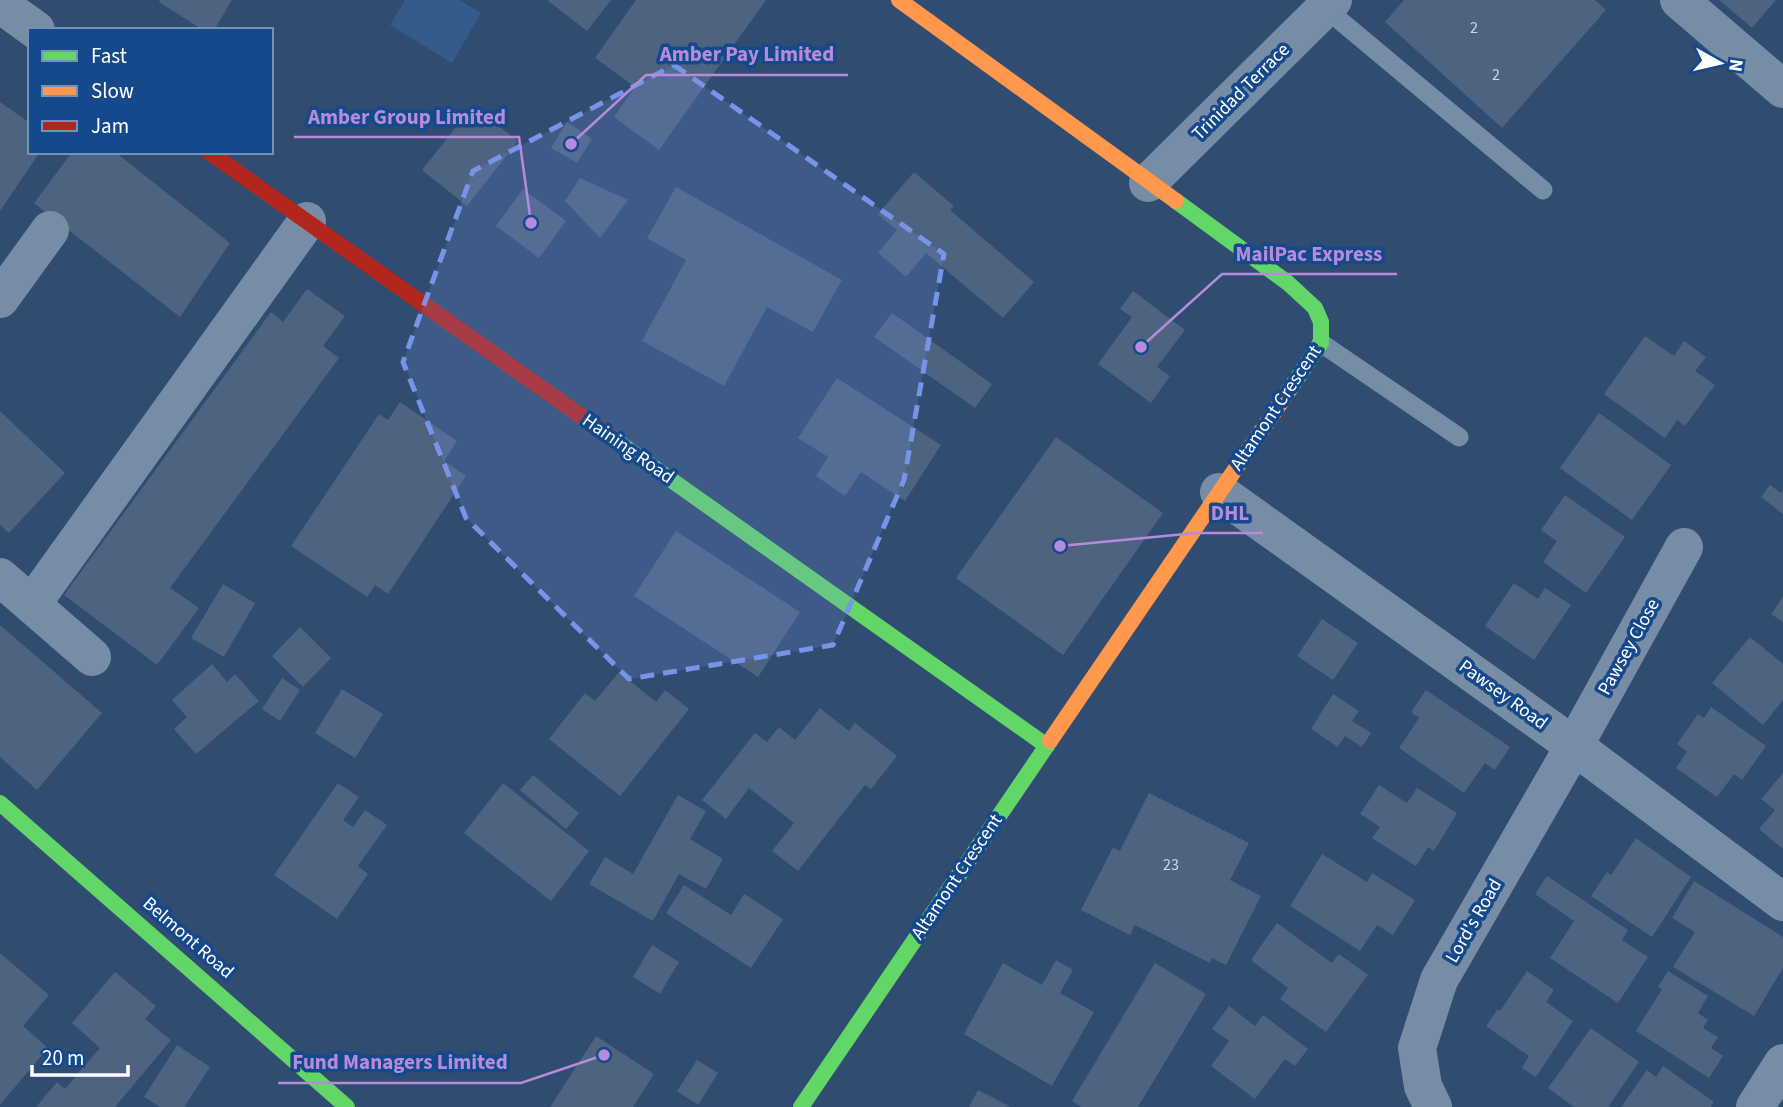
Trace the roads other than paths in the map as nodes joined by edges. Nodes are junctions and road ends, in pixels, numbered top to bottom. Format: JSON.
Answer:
{"nodes":[{"id":1,"x":899,"y":0,"type":"edge"},
{"id":2,"x":1679,"y":0,"type":"edge"},
{"id":3,"x":6,"y":4,"type":"edge"},
{"id":4,"x":1329,"y":4,"type":"edge"},
{"id":5,"x":34,"y":28,"type":"edge"},
{"id":6,"x":1783,"y":89,"type":"edge"},
{"id":7,"x":212,"y":154,"type":"edge"},
{"id":8,"x":1148,"y":183,"type":"junction"},
{"id":9,"x":1544,"y":190,"type":"dead end"},
{"id":10,"x":307,"y":222,"type":"junction"},
{"id":11,"x":50,"y":230,"type":"dead end"},
{"id":12,"x":0,"y":299,"type":"edge"},
{"id":13,"x":1321,"y":343,"type":"junction"},
{"id":14,"x":1460,"y":437,"type":"dead end"},
{"id":15,"x":1220,"y":492,"type":"junction"},
{"id":16,"x":1684,"y":547,"type":"dead end"},
{"id":17,"x":0,"y":577,"type":"edge"},
{"id":18,"x":32,"y":604,"type":"junction"},
{"id":19,"x":92,"y":657,"type":"dead end"},
{"id":20,"x":1047,"y":746,"type":"junction"},
{"id":21,"x":1574,"y":746,"type":"junction"},
{"id":22,"x":0,"y":803,"type":"edge"},
{"id":23,"x":1783,"y":902,"type":"edge"},
{"id":24,"x":1783,"y":1063,"type":"edge"},
{"id":25,"x":346,"y":1107,"type":"edge"},
{"id":26,"x":801,"y":1107,"type":"edge"},
{"id":27,"x":1433,"y":1107,"type":"edge"},
{"id":28,"x":1755,"y":1107,"type":"edge"}],
"edges":[{"from":1,"to":8,"type":"street","name":"Altamont Crescent"},
{"from":2,"to":6,"type":"street"},
{"from":3,"to":5,"type":"street"},
{"from":4,"to":8,"type":"street","name":"Trinidad Terrace"},
{"from":4,"to":9,"type":"lane"},
{"from":7,"to":10,"type":"street","name":"Haining Road"},
{"from":8,"to":13,"type":"street","name":"Altamont Crescent"},
{"from":10,"to":18,"type":"street"},
{"from":10,"to":20,"type":"street","name":"Haining Road"},
{"from":11,"to":12,"type":"street"},
{"from":13,"to":14,"type":"lane"},
{"from":13,"to":15,"type":"street","name":"Altamont Crescent"},
{"from":15,"to":20,"type":"street","name":"Altamont Crescent"},
{"from":15,"to":21,"type":"street","name":"Pawsey Road"},
{"from":16,"to":21,"type":"street","name":"Pawsey Close"},
{"from":17,"to":18,"type":"street"},
{"from":18,"to":19,"type":"street"},
{"from":20,"to":26,"type":"street","name":"Altamont Crescent"},
{"from":21,"to":23,"type":"street","name":"Pawsey Road"},
{"from":21,"to":27,"type":"street","name":"Lord's Road"},
{"from":22,"to":25,"type":"street","name":"Belmont Road"},
{"from":24,"to":28,"type":"street"}]}
